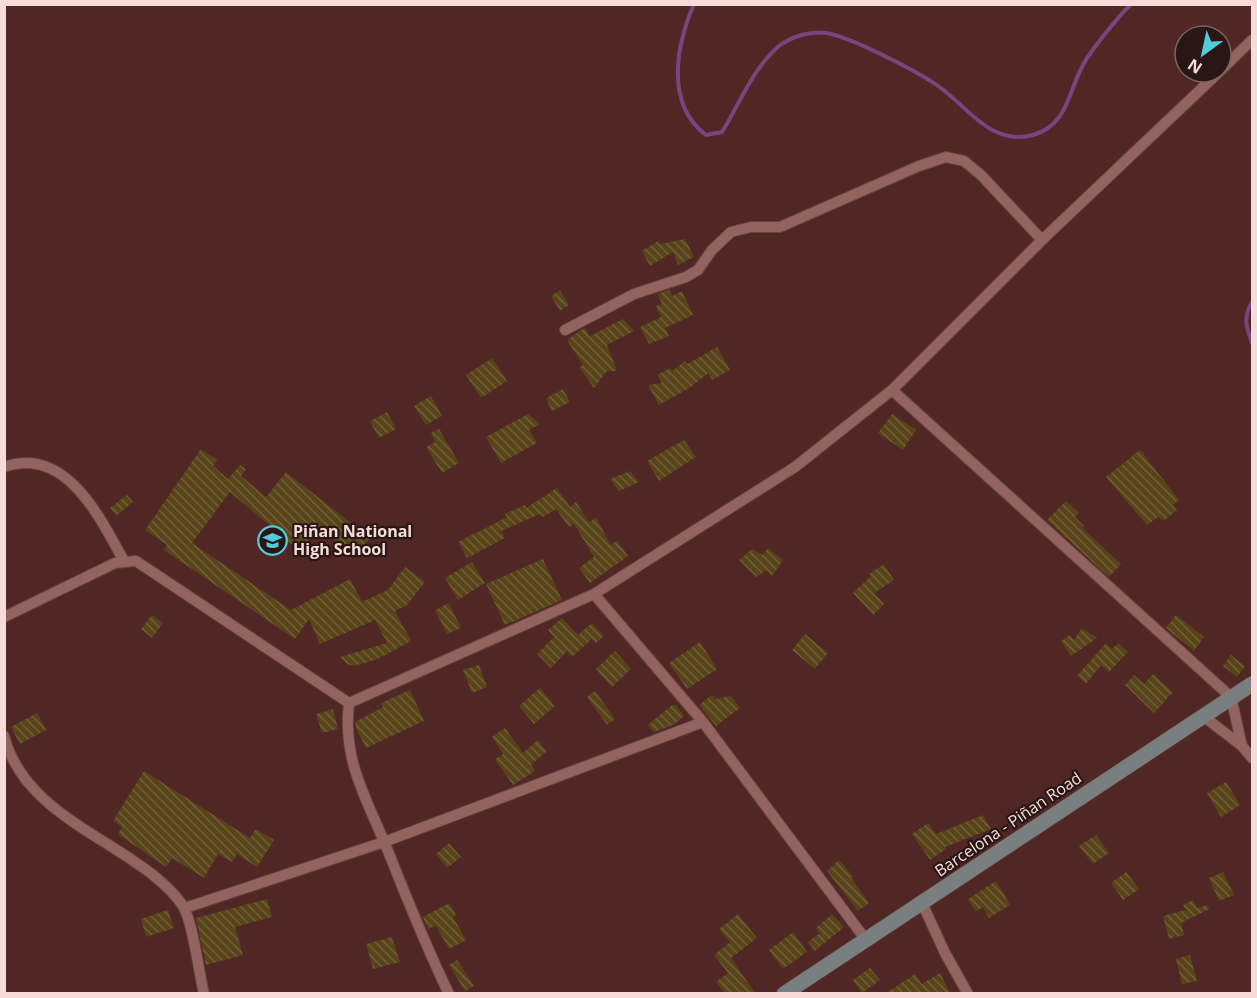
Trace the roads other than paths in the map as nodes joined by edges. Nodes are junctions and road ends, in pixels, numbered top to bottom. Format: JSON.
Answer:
{"nodes":[{"id":1,"x":1252,"y":40,"type":"edge"},
{"id":2,"x":1233,"y":58,"type":"edge"},
{"id":3,"x":1206,"y":84,"type":"edge"},
{"id":4,"x":1042,"y":240,"type":"junction"},
{"id":5,"x":565,"y":330,"type":"dead end"},
{"id":6,"x":892,"y":390,"type":"junction"},
{"id":7,"x":4,"y":468,"type":"edge"},
{"id":8,"x":124,"y":561,"type":"junction"},
{"id":9,"x":594,"y":594,"type":"junction"},
{"id":10,"x":4,"y":617,"type":"edge"},
{"id":11,"x":1252,"y":684,"type":"edge"},
{"id":12,"x":1231,"y":697,"type":"junction"},
{"id":13,"x":349,"y":703,"type":"junction"},
{"id":14,"x":1203,"y":716,"type":"junction"},
{"id":15,"x":703,"y":722,"type":"junction"},
{"id":16,"x":4,"y":736,"type":"edge"},
{"id":17,"x":1242,"y":746,"type":"junction"},
{"id":18,"x":1252,"y":758,"type":"edge"},
{"id":19,"x":384,"y":842,"type":"junction"},
{"id":20,"x":922,"y":903,"type":"junction"},
{"id":21,"x":185,"y":908,"type":"junction"},
{"id":22,"x":866,"y":940,"type":"junction"},
{"id":23,"x":204,"y":993,"type":"edge"},
{"id":24,"x":449,"y":993,"type":"edge"},
{"id":25,"x":784,"y":993,"type":"edge"},
{"id":26,"x":968,"y":993,"type":"edge"}],
"edges":[{"from":1,"to":2,"type":"street"},
{"from":3,"to":4,"type":"street"},
{"from":4,"to":5,"type":"street"},
{"from":4,"to":6,"type":"street"},
{"from":6,"to":9,"type":"street"},
{"from":6,"to":12,"type":"street"},
{"from":7,"to":8,"type":"street"},
{"from":8,"to":10,"type":"street"},
{"from":8,"to":13,"type":"street"},
{"from":9,"to":13,"type":"street"},
{"from":9,"to":15,"type":"street"},
{"from":11,"to":12,"type":"main road","name":"Barcelona - Piñan Road"},
{"from":12,"to":14,"type":"main road","name":"Barcelona - Piñan Road"},
{"from":12,"to":17,"type":"street"},
{"from":13,"to":19,"type":"street"},
{"from":14,"to":17,"type":"street"},
{"from":14,"to":20,"type":"main road","name":"Barcelona - Piñan Road"},
{"from":15,"to":19,"type":"street"},
{"from":15,"to":22,"type":"street"},
{"from":16,"to":21,"type":"street"},
{"from":17,"to":18,"type":"street"},
{"from":19,"to":21,"type":"street"},
{"from":19,"to":24,"type":"street"},
{"from":20,"to":22,"type":"main road","name":"Barcelona - Piñan Road"},
{"from":20,"to":26,"type":"street"},
{"from":21,"to":23,"type":"street"},
{"from":22,"to":25,"type":"main road","name":"Barcelona - Piñan Road"}]}
